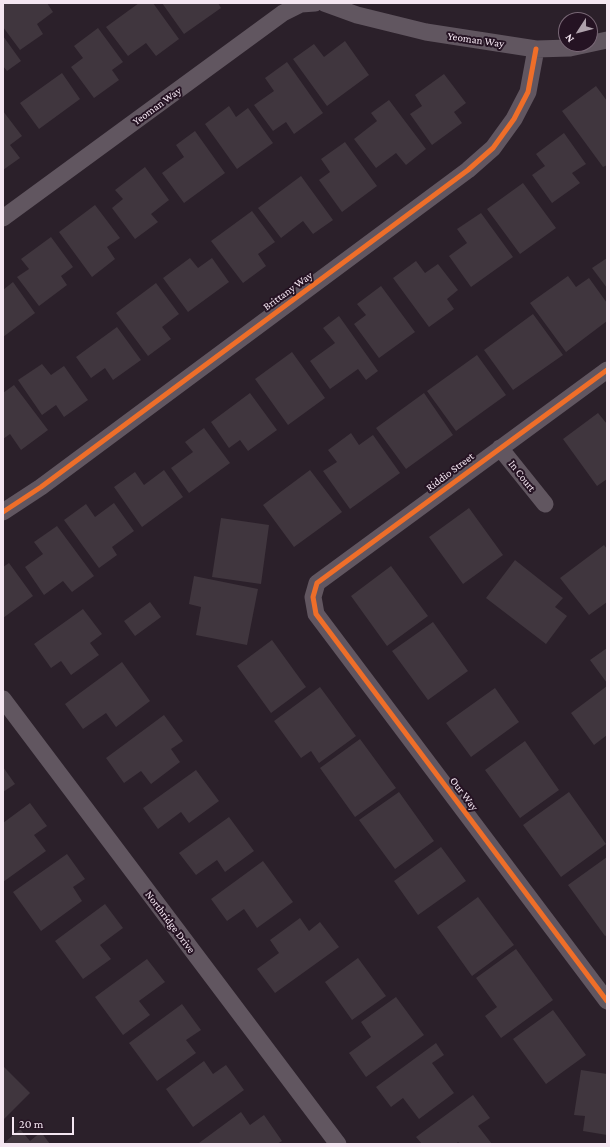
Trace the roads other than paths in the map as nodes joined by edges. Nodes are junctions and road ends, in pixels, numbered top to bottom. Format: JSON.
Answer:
{"nodes":[{"id":1,"x":315,"y":3,"type":"edge"},
{"id":2,"x":324,"y":3,"type":"edge"},
{"id":3,"x":607,"y":40,"type":"edge"},
{"id":4,"x":536,"y":49,"type":"junction"},
{"id":5,"x":3,"y":218,"type":"edge"},
{"id":6,"x":607,"y":370,"type":"edge"},
{"id":7,"x":500,"y":448,"type":"junction"},
{"id":8,"x":545,"y":504,"type":"dead end"},
{"id":9,"x":3,"y":512,"type":"edge"},
{"id":10,"x":313,"y":597,"type":"joint"},
{"id":11,"x":3,"y":699,"type":"edge"},
{"id":12,"x":607,"y":1001,"type":"edge"},
{"id":13,"x":338,"y":1144,"type":"edge"}],
"edges":[{"from":1,"to":5,"type":"street","name":"Yeoman Way"},
{"from":2,"to":4,"type":"street","name":"Yeoman Way"},
{"from":3,"to":4,"type":"street","name":"Yeoman Way"},
{"from":4,"to":9,"type":"street","name":"Brittany Way"},
{"from":6,"to":7,"type":"street","name":"Riddio Street"},
{"from":7,"to":8,"type":"street","name":"In Court"},
{"from":7,"to":10,"type":"street","name":"Riddio Street"},
{"from":10,"to":12,"type":"street","name":"Our Way"},
{"from":11,"to":13,"type":"street","name":"Northridge Drive"}]}
